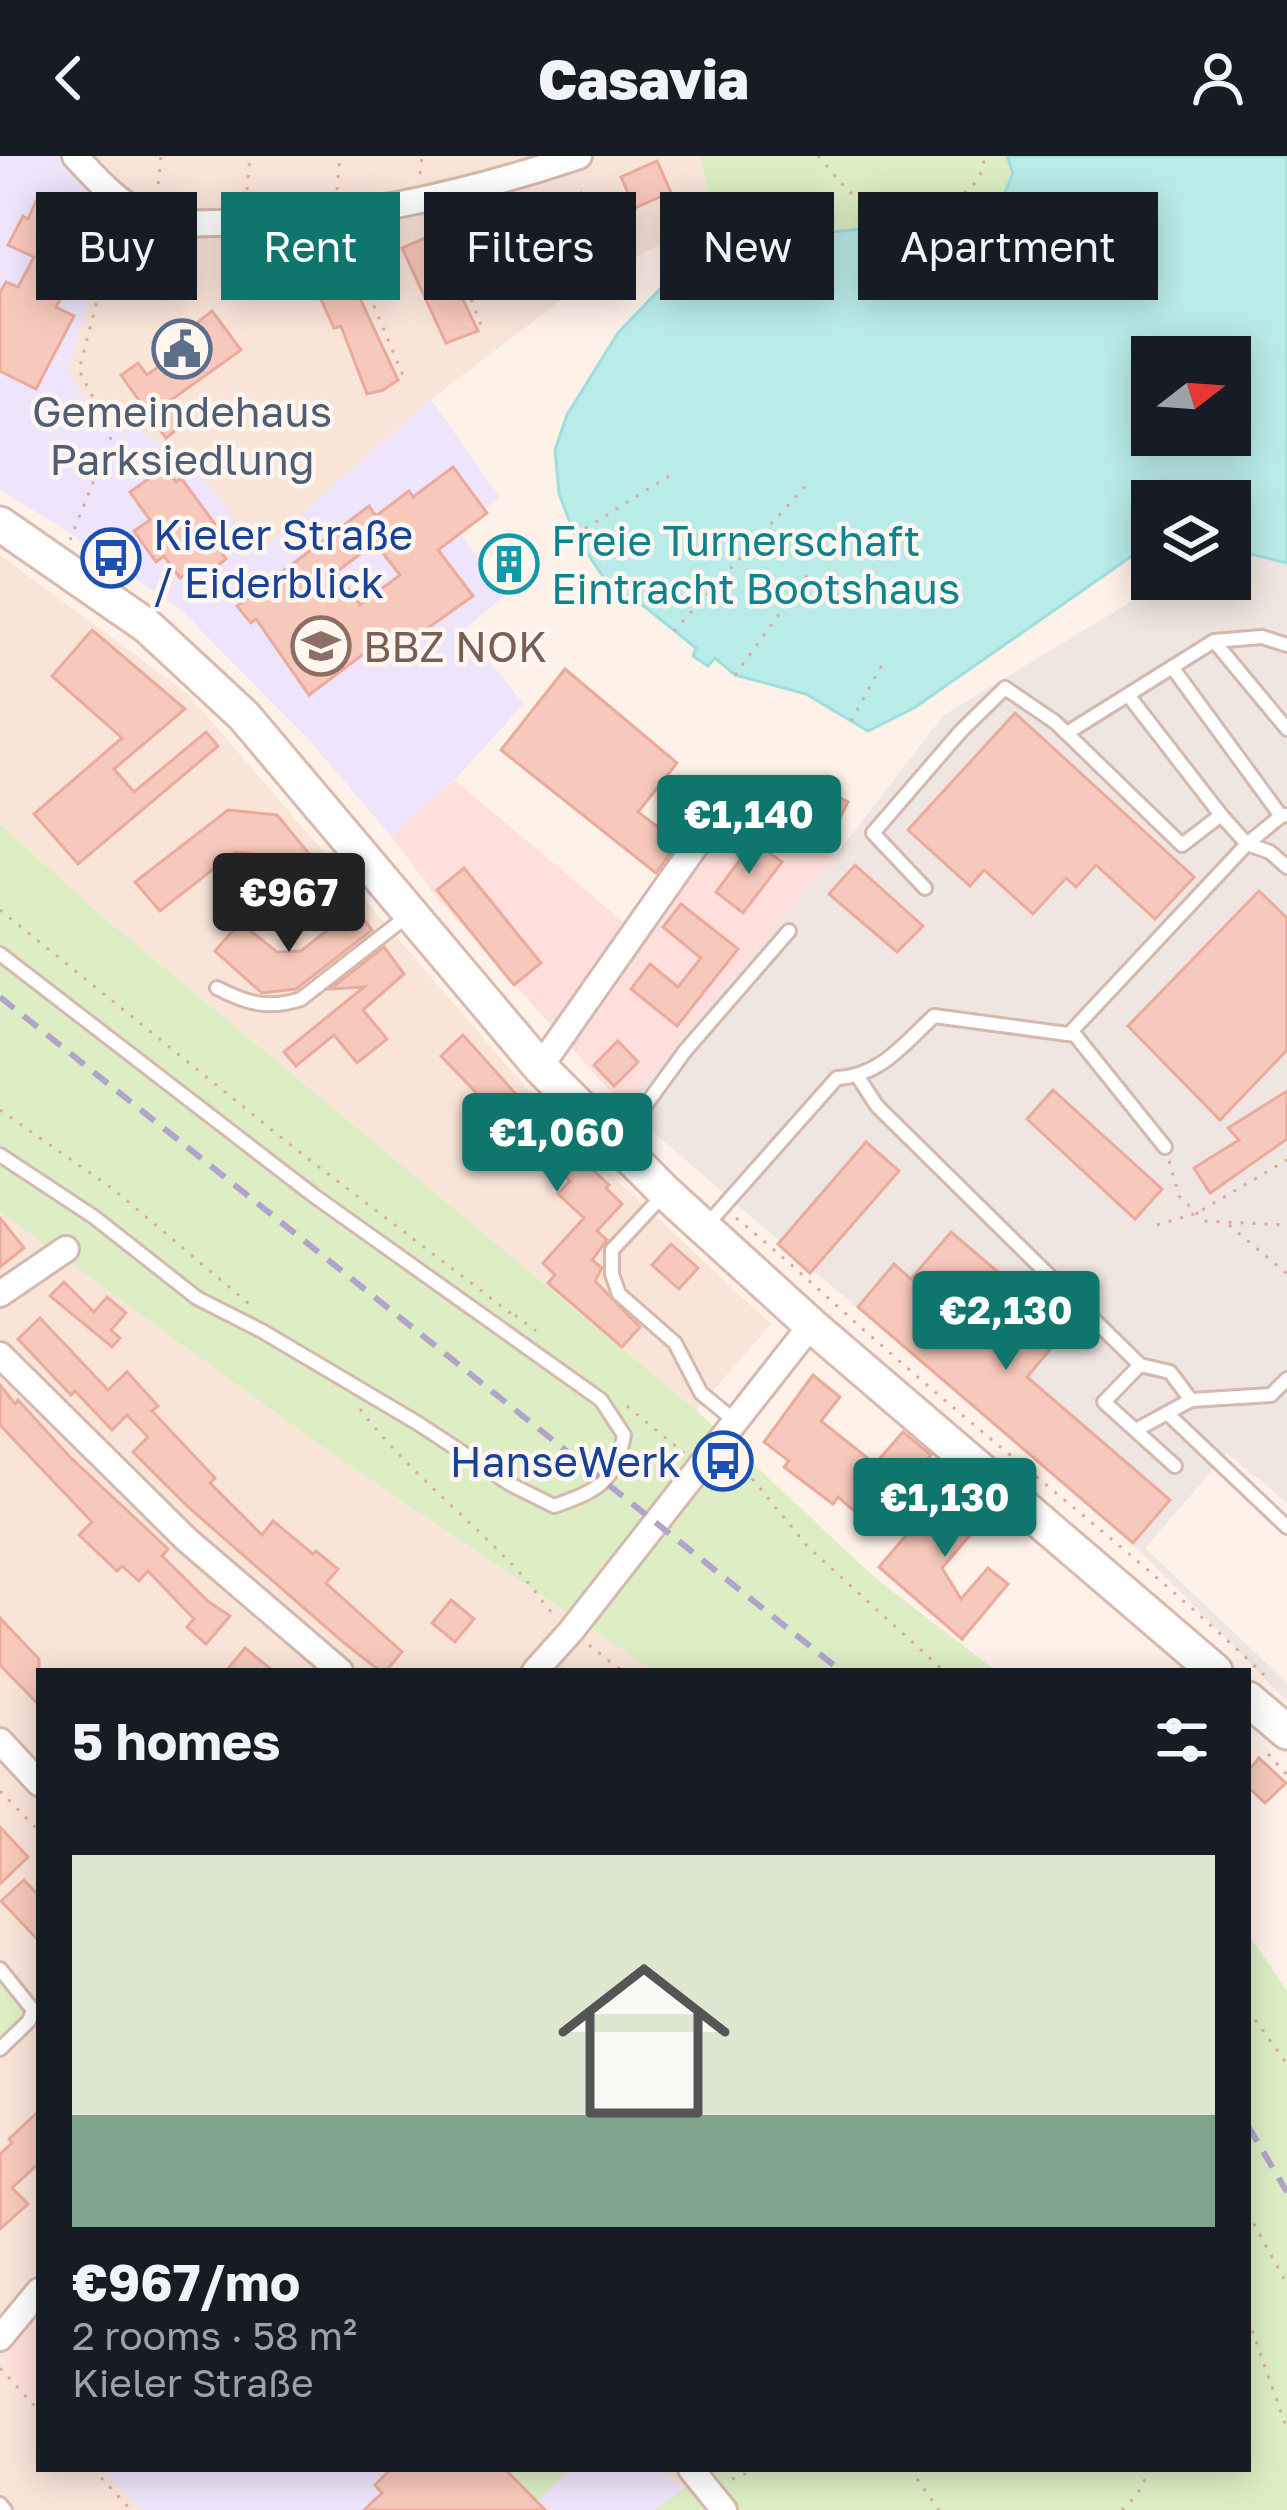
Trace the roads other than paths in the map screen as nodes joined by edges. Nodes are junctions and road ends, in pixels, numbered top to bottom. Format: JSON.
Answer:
{"nodes":[{"id":1,"x":75,"y":156,"type":"edge"},
{"id":2,"x":579,"y":156,"type":"edge"},
{"id":3,"x":0,"y":524,"type":"edge"},
{"id":4,"x":1214,"y":641,"type":"junction"},
{"id":5,"x":1287,"y":645,"type":"edge"},
{"id":6,"x":1172,"y":667,"type":"junction"},
{"id":7,"x":1128,"y":695,"type":"junction"},
{"id":8,"x":1287,"y":729,"type":"edge"},
{"id":9,"x":1067,"y":733,"type":"junction"},
{"id":10,"x":717,"y":815,"type":"dead end"},
{"id":11,"x":1220,"y":815,"type":"junction"},
{"id":12,"x":1284,"y":816,"type":"edge"},
{"id":13,"x":1247,"y":844,"type":"junction"},
{"id":14,"x":1287,"y":867,"type":"edge"},
{"id":15,"x":925,"y":888,"type":"dead end"},
{"id":16,"x":410,"y":913,"type":"junction"},
{"id":17,"x":789,"y":931,"type":"dead end"},
{"id":18,"x":0,"y":954,"type":"edge"},
{"id":19,"x":217,"y":988,"type":"dead end"},
{"id":20,"x":1069,"y":1034,"type":"junction"},
{"id":21,"x":540,"y":1067,"type":"junction"},
{"id":22,"x":858,"y":1077,"type":"junction"},
{"id":23,"x":618,"y":1144,"type":"junction"},
{"id":24,"x":1165,"y":1147,"type":"road end"},
{"id":25,"x":0,"y":1155,"type":"edge"},
{"id":26,"x":665,"y":1192,"type":"junction"},
{"id":27,"x":704,"y":1228,"type":"junction"},
{"id":28,"x":66,"y":1249,"type":"dead end"},
{"id":29,"x":0,"y":1294,"type":"edge"},
{"id":30,"x":811,"y":1325,"type":"junction"},
{"id":31,"x":0,"y":1355,"type":"edge"},
{"id":32,"x":1140,"y":1365,"type":"junction"},
{"id":33,"x":1287,"y":1379,"type":"edge"},
{"id":34,"x":1191,"y":1400,"type":"junction"},
{"id":35,"x":1168,"y":1414,"type":"junction"},
{"id":36,"x":1136,"y":1430,"type":"junction"},
{"id":37,"x":728,"y":1431,"type":"junction"},
{"id":38,"x":1175,"y":1466,"type":"dead end"},
{"id":39,"x":1287,"y":1527,"type":"edge"},
{"id":40,"x":336,"y":1668,"type":"edge"},
{"id":41,"x":538,"y":1668,"type":"edge"},
{"id":42,"x":1211,"y":1668,"type":"edge"},
{"id":43,"x":1251,"y":1702,"type":"edge"},
{"id":44,"x":1287,"y":1732,"type":"edge"},
{"id":45,"x":3,"y":1750,"type":"edge"},
{"id":46,"x":36,"y":1780,"type":"edge"},
{"id":47,"x":0,"y":1969,"type":"edge"},
{"id":48,"x":0,"y":2049,"type":"edge"},
{"id":49,"x":36,"y":2295,"type":"edge"},
{"id":50,"x":0,"y":2338,"type":"edge"},
{"id":51,"x":700,"y":2478,"type":"edge"},
{"id":52,"x":724,"y":2510,"type":"edge"}],
"edges":[{"from":1,"to":2,"type":"street"},
{"from":3,"to":16,"type":"main road"},
{"from":4,"to":5,"type":"lane"},
{"from":4,"to":6,"type":"lane"},
{"from":4,"to":8,"type":"lane"},
{"from":6,"to":7,"type":"lane"},
{"from":6,"to":12,"type":"lane"},
{"from":7,"to":9,"type":"lane"},
{"from":7,"to":11,"type":"lane"},
{"from":9,"to":11,"type":"lane"},
{"from":9,"to":15,"type":"lane"},
{"from":10,"to":21,"type":"street"},
{"from":11,"to":13,"type":"lane"},
{"from":12,"to":13,"type":"lane"},
{"from":13,"to":14,"type":"lane"},
{"from":13,"to":20,"type":"lane"},
{"from":16,"to":19,"type":"lane"},
{"from":16,"to":21,"type":"main road"},
{"from":17,"to":23,"type":"lane"},
{"from":18,"to":25,"type":"lane"},
{"from":20,"to":22,"type":"lane"},
{"from":20,"to":24,"type":"lane"},
{"from":21,"to":23,"type":"main road"},
{"from":22,"to":27,"type":"lane"},
{"from":22,"to":32,"type":"lane"},
{"from":23,"to":26,"type":"main road"},
{"from":26,"to":27,"type":"main road"},
{"from":26,"to":37,"type":"lane"},
{"from":27,"to":30,"type":"main road"},
{"from":28,"to":29,"type":"street"},
{"from":30,"to":37,"type":"street"},
{"from":30,"to":42,"type":"main road"},
{"from":31,"to":40,"type":"street"},
{"from":32,"to":34,"type":"lane"},
{"from":32,"to":36,"type":"lane"},
{"from":33,"to":34,"type":"lane"},
{"from":34,"to":35,"type":"lane"},
{"from":35,"to":36,"type":"lane"},
{"from":35,"to":39,"type":"lane"},
{"from":36,"to":38,"type":"lane"},
{"from":37,"to":41,"type":"street"},
{"from":43,"to":44,"type":"main road"},
{"from":45,"to":46,"type":"street"},
{"from":47,"to":48,"type":"lane"},
{"from":49,"to":50,"type":"street"},
{"from":51,"to":52,"type":"street"}]}
